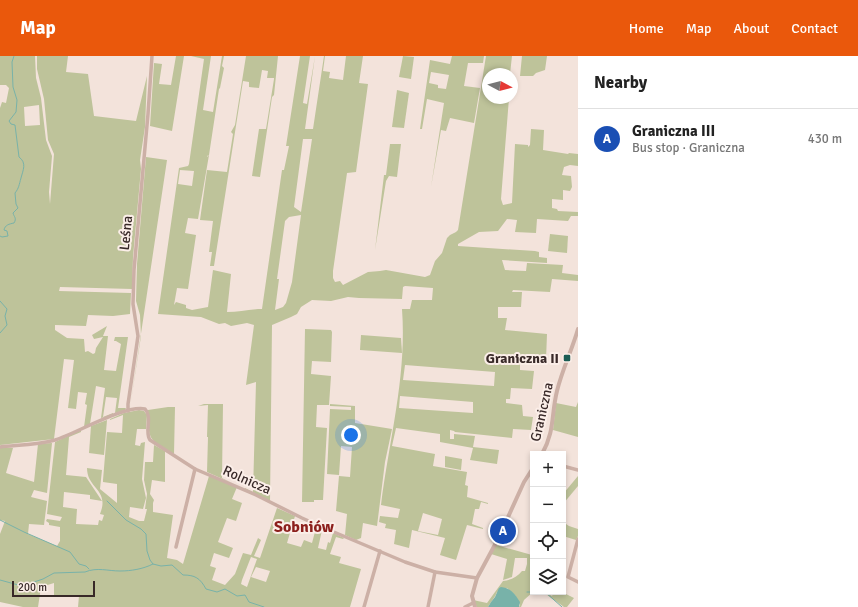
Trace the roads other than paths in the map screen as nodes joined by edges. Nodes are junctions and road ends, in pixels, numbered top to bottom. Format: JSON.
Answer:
{"nodes":[{"id":1,"x":152,"y":56,"type":"edge"},
{"id":2,"x":578,"y":329,"type":"edge"},
{"id":3,"x":128,"y":411,"type":"junction"},
{"id":4,"x":0,"y":447,"type":"edge"},
{"id":5,"x":543,"y":451,"type":"edge"},
{"id":6,"x":566,"y":467,"type":"edge"},
{"id":7,"x":195,"y":469,"type":"junction"},
{"id":8,"x":578,"y":470,"type":"edge"},
{"id":9,"x":530,"y":473,"type":"edge"},
{"id":10,"x":578,"y":539,"type":"edge"},
{"id":11,"x":176,"y":546,"type":"dead end"},
{"id":12,"x":380,"y":551,"type":"junction"},
{"id":13,"x":435,"y":572,"type":"junction"},
{"id":14,"x":477,"y":578,"type":"junction"},
{"id":15,"x":578,"y":582,"type":"edge"},
{"id":16,"x":474,"y":605,"type":"edge"},
{"id":17,"x":364,"y":607,"type":"edge"},
{"id":18,"x":428,"y":607,"type":"edge"},
{"id":19,"x":465,"y":607,"type":"edge"}],
"edges":[{"from":1,"to":3,"type":"street","name":"Leśna"},
{"from":2,"to":5,"type":"street","name":"Graniczna"},
{"from":3,"to":4,"type":"street","name":"Rolnicza"},
{"from":3,"to":7,"type":"street","name":"Rolnicza"},
{"from":6,"to":8,"type":"street"},
{"from":7,"to":11,"type":"street"},
{"from":7,"to":12,"type":"street","name":"Rolnicza"},
{"from":9,"to":14,"type":"street"},
{"from":10,"to":15,"type":"street"},
{"from":12,"to":13,"type":"street","name":"Rolnicza"},
{"from":12,"to":17,"type":"street"},
{"from":13,"to":14,"type":"street","name":"Rolnicza"},
{"from":13,"to":18,"type":"street"},
{"from":14,"to":16,"type":"street"},
{"from":16,"to":19,"type":"street"}]}
